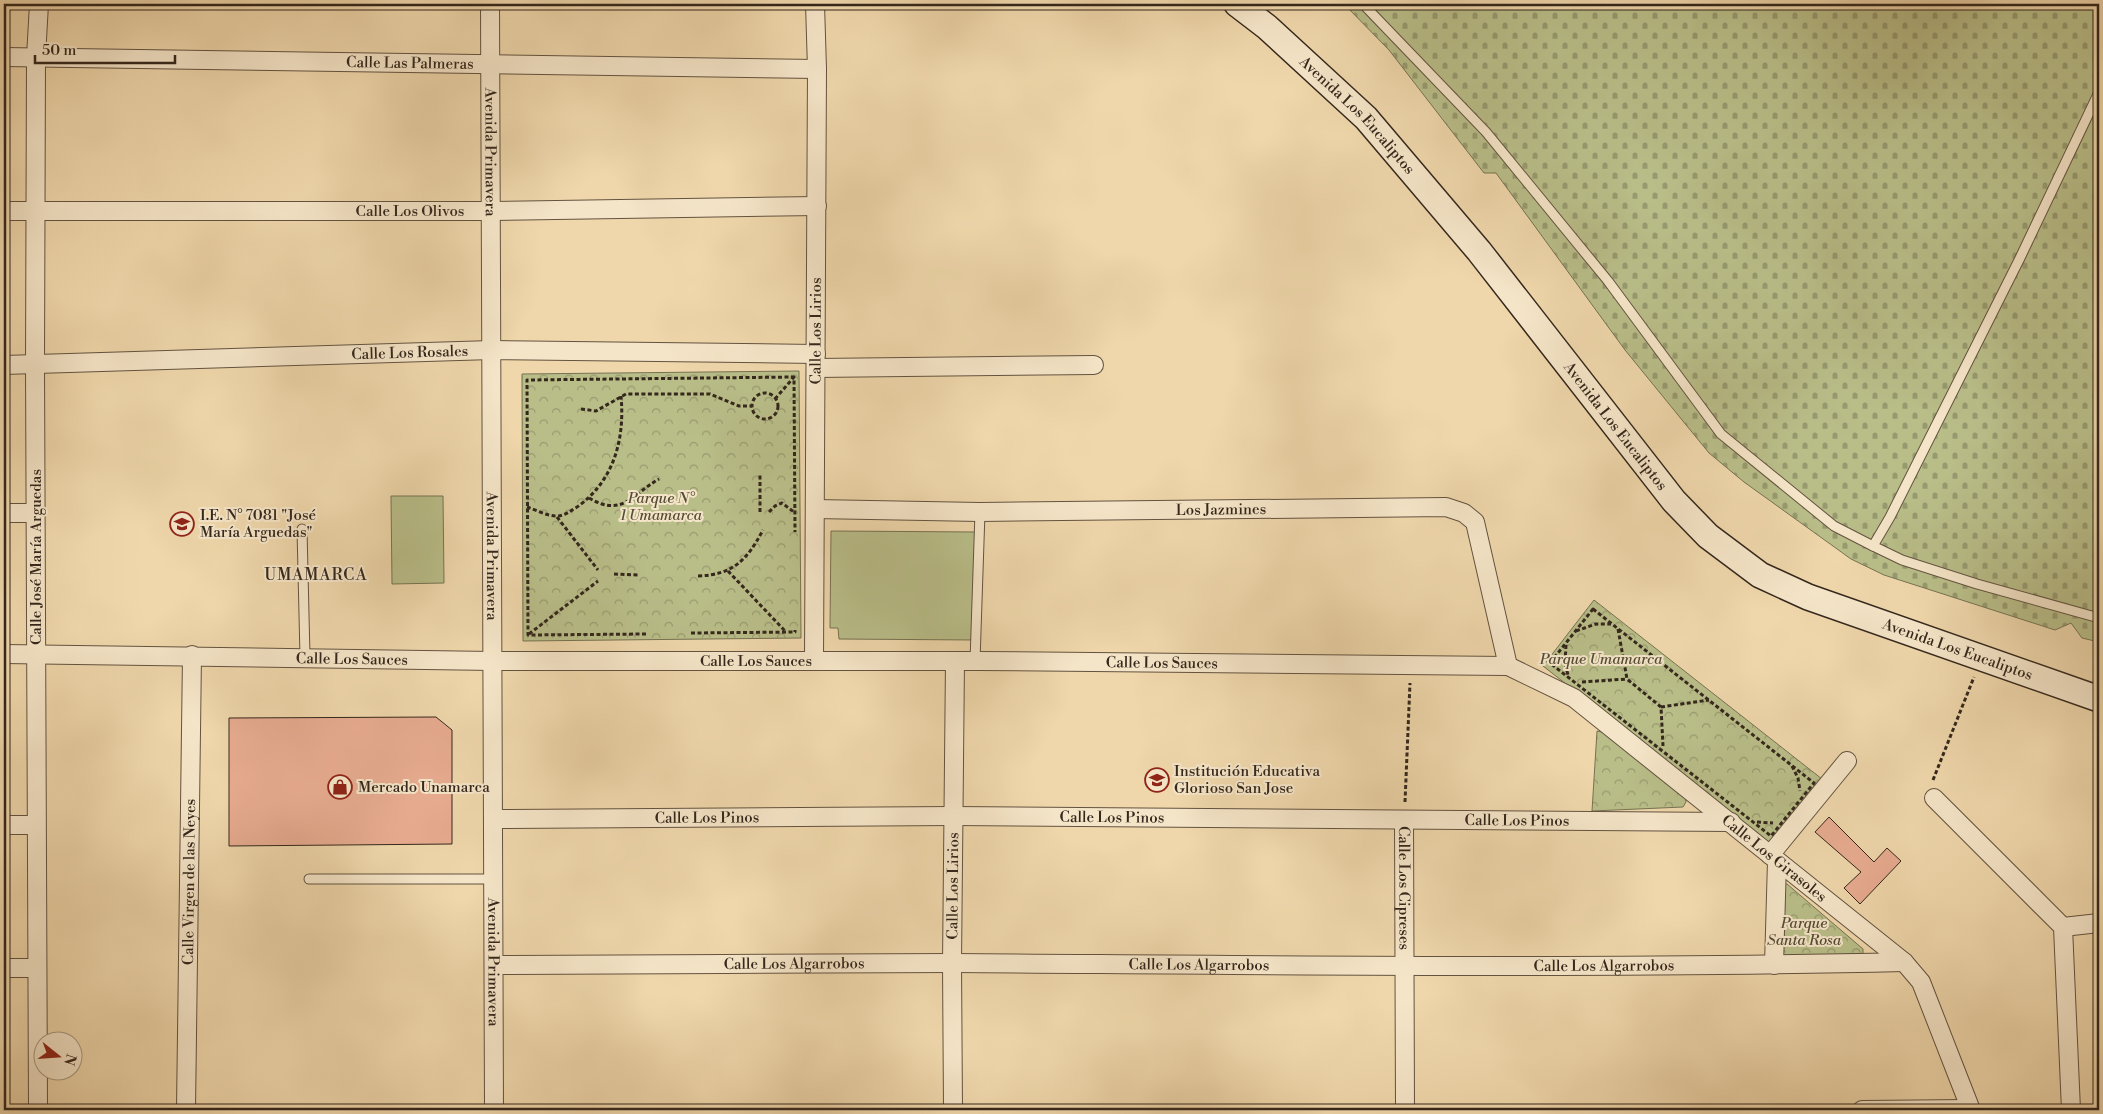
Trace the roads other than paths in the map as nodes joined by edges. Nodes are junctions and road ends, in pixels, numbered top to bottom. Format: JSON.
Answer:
{"nodes":[{"id":1,"x":38,"y":4,"type":"edge"},
{"id":2,"x":490,"y":4,"type":"edge"},
{"id":3,"x":815,"y":4,"type":"edge"},
{"id":4,"x":1237,"y":4,"type":"edge"},
{"id":5,"x":1363,"y":4,"type":"edge"},
{"id":6,"x":4,"y":57,"type":"edge"},
{"id":7,"x":36,"y":57,"type":"junction"},
{"id":8,"x":490,"y":64,"type":"junction"},
{"id":9,"x":818,"y":69,"type":"junction"},
{"id":10,"x":2099,"y":92,"type":"edge"},
{"id":11,"x":817,"y":206,"type":"junction"},
{"id":12,"x":36,"y":210,"type":"junction"},
{"id":13,"x":4,"y":211,"type":"edge"},
{"id":14,"x":491,"y":211,"type":"junction"},
{"id":15,"x":492,"y":350,"type":"junction"},
{"id":16,"x":816,"y":361,"type":"junction"},
{"id":17,"x":4,"y":365,"type":"edge"},
{"id":18,"x":35,"y":365,"type":"junction"},
{"id":19,"x":1094,"y":365,"type":"dead end"},
{"id":20,"x":815,"y":510,"type":"junction"},
{"id":21,"x":980,"y":512,"type":"junction"},
{"id":22,"x":4,"y":513,"type":"edge"},
{"id":23,"x":36,"y":513,"type":"junction"},
{"id":24,"x":302,"y":529,"type":"dead end"},
{"id":25,"x":1873,"y":546,"type":"junction"},
{"id":26,"x":2099,"y":618,"type":"edge"},
{"id":27,"x":4,"y":654,"type":"edge"},
{"id":28,"x":36,"y":654,"type":"junction"},
{"id":29,"x":192,"y":655,"type":"junction"},
{"id":30,"x":305,"y":657,"type":"junction"},
{"id":31,"x":814,"y":660,"type":"junction"},
{"id":32,"x":492,"y":661,"type":"junction"},
{"id":33,"x":955,"y":661,"type":"junction"},
{"id":34,"x":975,"y":661,"type":"junction"},
{"id":35,"x":1508,"y":666,"type":"junction"},
{"id":36,"x":2099,"y":699,"type":"edge"},
{"id":37,"x":1847,"y":761,"type":"dead end"},
{"id":38,"x":1934,"y":798,"type":"road end"},
{"id":39,"x":953,"y":816,"type":"junction"},
{"id":40,"x":493,"y":819,"type":"junction"},
{"id":41,"x":1404,"y":820,"type":"junction"},
{"id":42,"x":1731,"y":822,"type":"junction"},
{"id":43,"x":4,"y":825,"type":"edge"},
{"id":44,"x":36,"y":825,"type":"junction"},
{"id":45,"x":1774,"y":858,"type":"junction"},
{"id":46,"x":309,"y":879,"type":"dead end"},
{"id":47,"x":493,"y":879,"type":"junction"},
{"id":48,"x":2099,"y":923,"type":"edge"},
{"id":49,"x":2063,"y":927,"type":"junction"},
{"id":50,"x":1904,"y":962,"type":"junction"},
{"id":51,"x":952,"y":964,"type":"junction"},
{"id":52,"x":494,"y":965,"type":"junction"},
{"id":53,"x":1774,"y":965,"type":"junction"},
{"id":54,"x":1405,"y":967,"type":"junction"},
{"id":55,"x":4,"y":968,"type":"edge"},
{"id":56,"x":36,"y":968,"type":"junction"},
{"id":57,"x":1970,"y":1109,"type":"edge"},
{"id":58,"x":38,"y":1110,"type":"edge"},
{"id":59,"x":186,"y":1110,"type":"edge"},
{"id":60,"x":494,"y":1110,"type":"edge"},
{"id":61,"x":954,"y":1110,"type":"edge"},
{"id":62,"x":1405,"y":1110,"type":"edge"},
{"id":63,"x":1862,"y":1110,"type":"edge"},
{"id":64,"x":2071,"y":1110,"type":"edge"}],
"edges":[{"from":1,"to":7,"type":"street","name":"Calle José María Arguedas"},
{"from":2,"to":8,"type":"street","name":"Avenida Primavera"},
{"from":3,"to":9,"type":"street","name":"Calle Los Lirios"},
{"from":4,"to":36,"type":"street","name":"Avenida Los Eucaliptos"},
{"from":5,"to":25,"type":"lane"},
{"from":6,"to":7,"type":"street","name":"Calle Las Palmeras"},
{"from":7,"to":8,"type":"street","name":"Calle Las Palmeras"},
{"from":7,"to":12,"type":"street","name":"Calle José María Arguedas"},
{"from":8,"to":9,"type":"street","name":"Calle Las Palmeras"},
{"from":8,"to":14,"type":"street","name":"Avenida Primavera"},
{"from":9,"to":11,"type":"street","name":"Calle Los Lirios"},
{"from":10,"to":25,"type":"lane"},
{"from":11,"to":14,"type":"street","name":"Calle Los Olivos"},
{"from":11,"to":16,"type":"street","name":"Calle Los Lirios"},
{"from":12,"to":13,"type":"street","name":"Calle Los Olivos"},
{"from":12,"to":14,"type":"street","name":"Calle Los Olivos"},
{"from":12,"to":18,"type":"street","name":"Calle José María Arguedas"},
{"from":14,"to":15,"type":"street","name":"Avenida Primavera"},
{"from":15,"to":16,"type":"street","name":"Calle Los Rosales"},
{"from":15,"to":18,"type":"street","name":"Calle Los Rosales"},
{"from":15,"to":32,"type":"street","name":"Avenida Primavera"},
{"from":16,"to":19,"type":"street","name":"Calle Los Rosales"},
{"from":16,"to":20,"type":"street","name":"Calle Los Lirios"},
{"from":17,"to":18,"type":"street","name":"Calle Los Rosales"},
{"from":18,"to":23,"type":"street","name":"Calle José María Arguedas"},
{"from":20,"to":21,"type":"street","name":"Los Jazmines"},
{"from":20,"to":31,"type":"street","name":"Calle Los Lirios"},
{"from":21,"to":34,"type":"lane"},
{"from":21,"to":35,"type":"street","name":"Los Jazmines"},
{"from":22,"to":23,"type":"street"},
{"from":23,"to":28,"type":"street","name":"Calle José María Arguedas"},
{"from":24,"to":30,"type":"lane"},
{"from":25,"to":26,"type":"lane"},
{"from":27,"to":28,"type":"street","name":"Calle Los Sauces"},
{"from":28,"to":29,"type":"street","name":"Calle Los Sauces"},
{"from":28,"to":44,"type":"street","name":"Calle José María Arguedas"},
{"from":29,"to":30,"type":"street","name":"Calle Los Sauces"},
{"from":29,"to":59,"type":"street","name":"Calle Virgen de las Neyes"},
{"from":30,"to":32,"type":"street","name":"Calle Los Sauces"},
{"from":31,"to":32,"type":"street","name":"Calle Los Sauces"},
{"from":31,"to":33,"type":"street","name":"Calle Los Sauces"},
{"from":32,"to":40,"type":"street","name":"Avenida Primavera"},
{"from":33,"to":34,"type":"street","name":"Calle Los Sauces"},
{"from":33,"to":39,"type":"street","name":"Calle Los Lirios"},
{"from":34,"to":35,"type":"street","name":"Calle Los Sauces"},
{"from":35,"to":42,"type":"street","name":"Calle Los Girasoles"},
{"from":37,"to":45,"type":"street"},
{"from":38,"to":49,"type":"street"},
{"from":39,"to":40,"type":"street","name":"Calle Los Pinos"},
{"from":39,"to":41,"type":"street","name":"Calle Los Pinos"},
{"from":39,"to":51,"type":"street","name":"Calle Los Lirios"},
{"from":40,"to":47,"type":"street","name":"Avenida Primavera"},
{"from":41,"to":42,"type":"street","name":"Calle Los Pinos"},
{"from":41,"to":54,"type":"street","name":"Calle Los Cipreses"},
{"from":42,"to":45,"type":"street","name":"Calle Los Girasoles"},
{"from":43,"to":44,"type":"street"},
{"from":44,"to":56,"type":"street","name":"Calle José María Arguedas"},
{"from":45,"to":50,"type":"street","name":"Calle Los Girasoles"},
{"from":45,"to":53,"type":"street"},
{"from":46,"to":47,"type":"lane"},
{"from":47,"to":52,"type":"street","name":"Avenida Primavera"},
{"from":48,"to":49,"type":"street"},
{"from":49,"to":64,"type":"street"},
{"from":50,"to":53,"type":"street","name":"Calle Los Algarrobos"},
{"from":50,"to":57,"type":"street","name":"Calle Los Girasoles"},
{"from":51,"to":52,"type":"street","name":"Calle Los Algarrobos"},
{"from":51,"to":54,"type":"street","name":"Calle Los Algarrobos"},
{"from":51,"to":61,"type":"street","name":"Calle Los Lirios"},
{"from":52,"to":60,"type":"street","name":"Avenida Primavera"},
{"from":53,"to":54,"type":"street","name":"Calle Los Algarrobos"},
{"from":54,"to":62,"type":"street","name":"Calle Los Cipreses"},
{"from":55,"to":56,"type":"street"},
{"from":56,"to":58,"type":"street","name":"Calle José María Arguedas"},
{"from":57,"to":63,"type":"street"}]}
